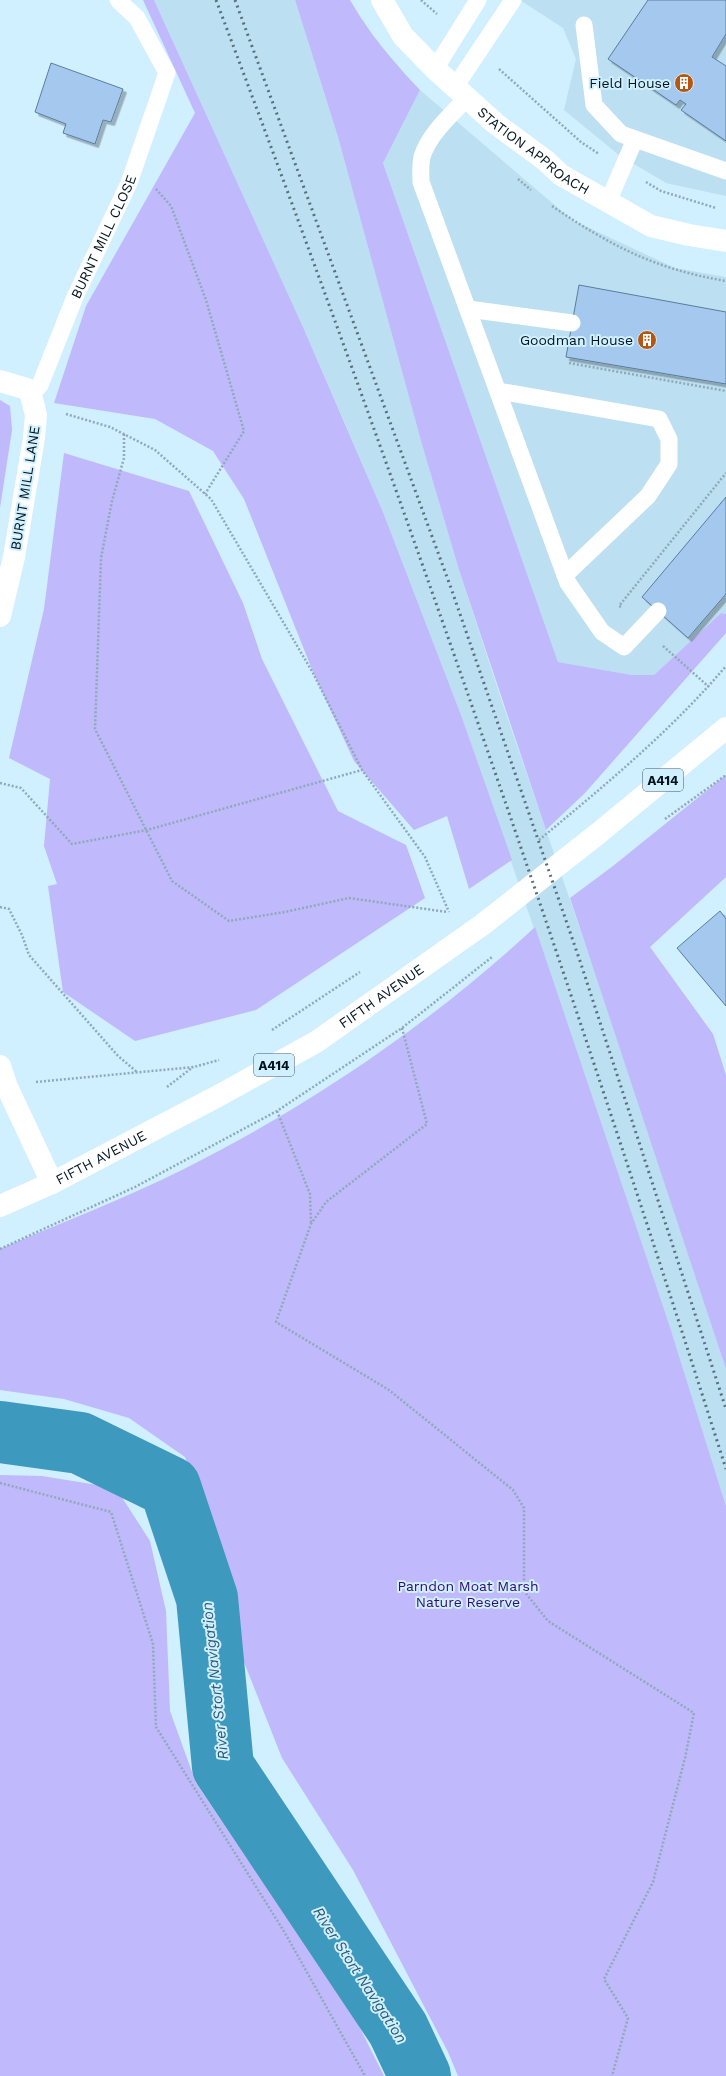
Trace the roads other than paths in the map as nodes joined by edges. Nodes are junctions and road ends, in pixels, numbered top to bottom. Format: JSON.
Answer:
{"nodes":[{"id":1,"x":118,"y":0,"type":"edge"},
{"id":2,"x":382,"y":0,"type":"edge"},
{"id":3,"x":478,"y":0,"type":"edge"},
{"id":4,"x":513,"y":0,"type":"edge"},
{"id":5,"x":584,"y":25,"type":"dead end"},
{"id":6,"x":435,"y":69,"type":"junction"},
{"id":7,"x":461,"y":93,"type":"junction"},
{"id":8,"x":635,"y":139,"type":"junction"},
{"id":9,"x":726,"y":171,"type":"edge"},
{"id":10,"x":608,"y":202,"type":"junction"},
{"id":11,"x":726,"y":241,"type":"edge"},
{"id":12,"x":468,"y":309,"type":"junction"},
{"id":13,"x":572,"y":323,"type":"dead end"},
{"id":14,"x":20,"y":391,"type":"edge"},
{"id":15,"x":498,"y":391,"type":"junction"},
{"id":16,"x":565,"y":576,"type":"junction"},
{"id":17,"x":658,"y":611,"type":"dead end"},
{"id":18,"x":0,"y":616,"type":"edge"},
{"id":19,"x":726,"y":728,"type":"edge"},
{"id":20,"x":0,"y":1066,"type":"edge"},
{"id":21,"x":52,"y":1183,"type":"junction"},
{"id":22,"x":0,"y":1206,"type":"edge"}],
"edges":[{"from":1,"to":14,"type":"lane","name":"BURNT MILL CLOSE"},
{"from":2,"to":6,"type":"main road","name":"STATION APPROACH"},
{"from":3,"to":6,"type":"lane"},
{"from":4,"to":7,"type":"lane"},
{"from":5,"to":8,"type":"lane"},
{"from":6,"to":7,"type":"main road","name":"STATION APPROACH"},
{"from":7,"to":10,"type":"main road","name":"STATION APPROACH"},
{"from":7,"to":12,"type":"lane"},
{"from":8,"to":9,"type":"lane"},
{"from":8,"to":10,"type":"lane"},
{"from":10,"to":11,"type":"main road","name":"STATION APPROACH"},
{"from":12,"to":13,"type":"lane"},
{"from":12,"to":15,"type":"lane"},
{"from":14,"to":18,"type":"main road","name":"BURNT MILL LANE"},
{"from":15,"to":16,"type":"lane"},
{"from":15,"to":16,"type":"lane"},
{"from":16,"to":17,"type":"lane"},
{"from":19,"to":21,"type":"main road","name":"FIFTH AVENUE","number":"A414"},
{"from":20,"to":21,"type":"main road"},
{"from":21,"to":22,"type":"main road","name":"FIFTH AVENUE","number":"A414"}]}
